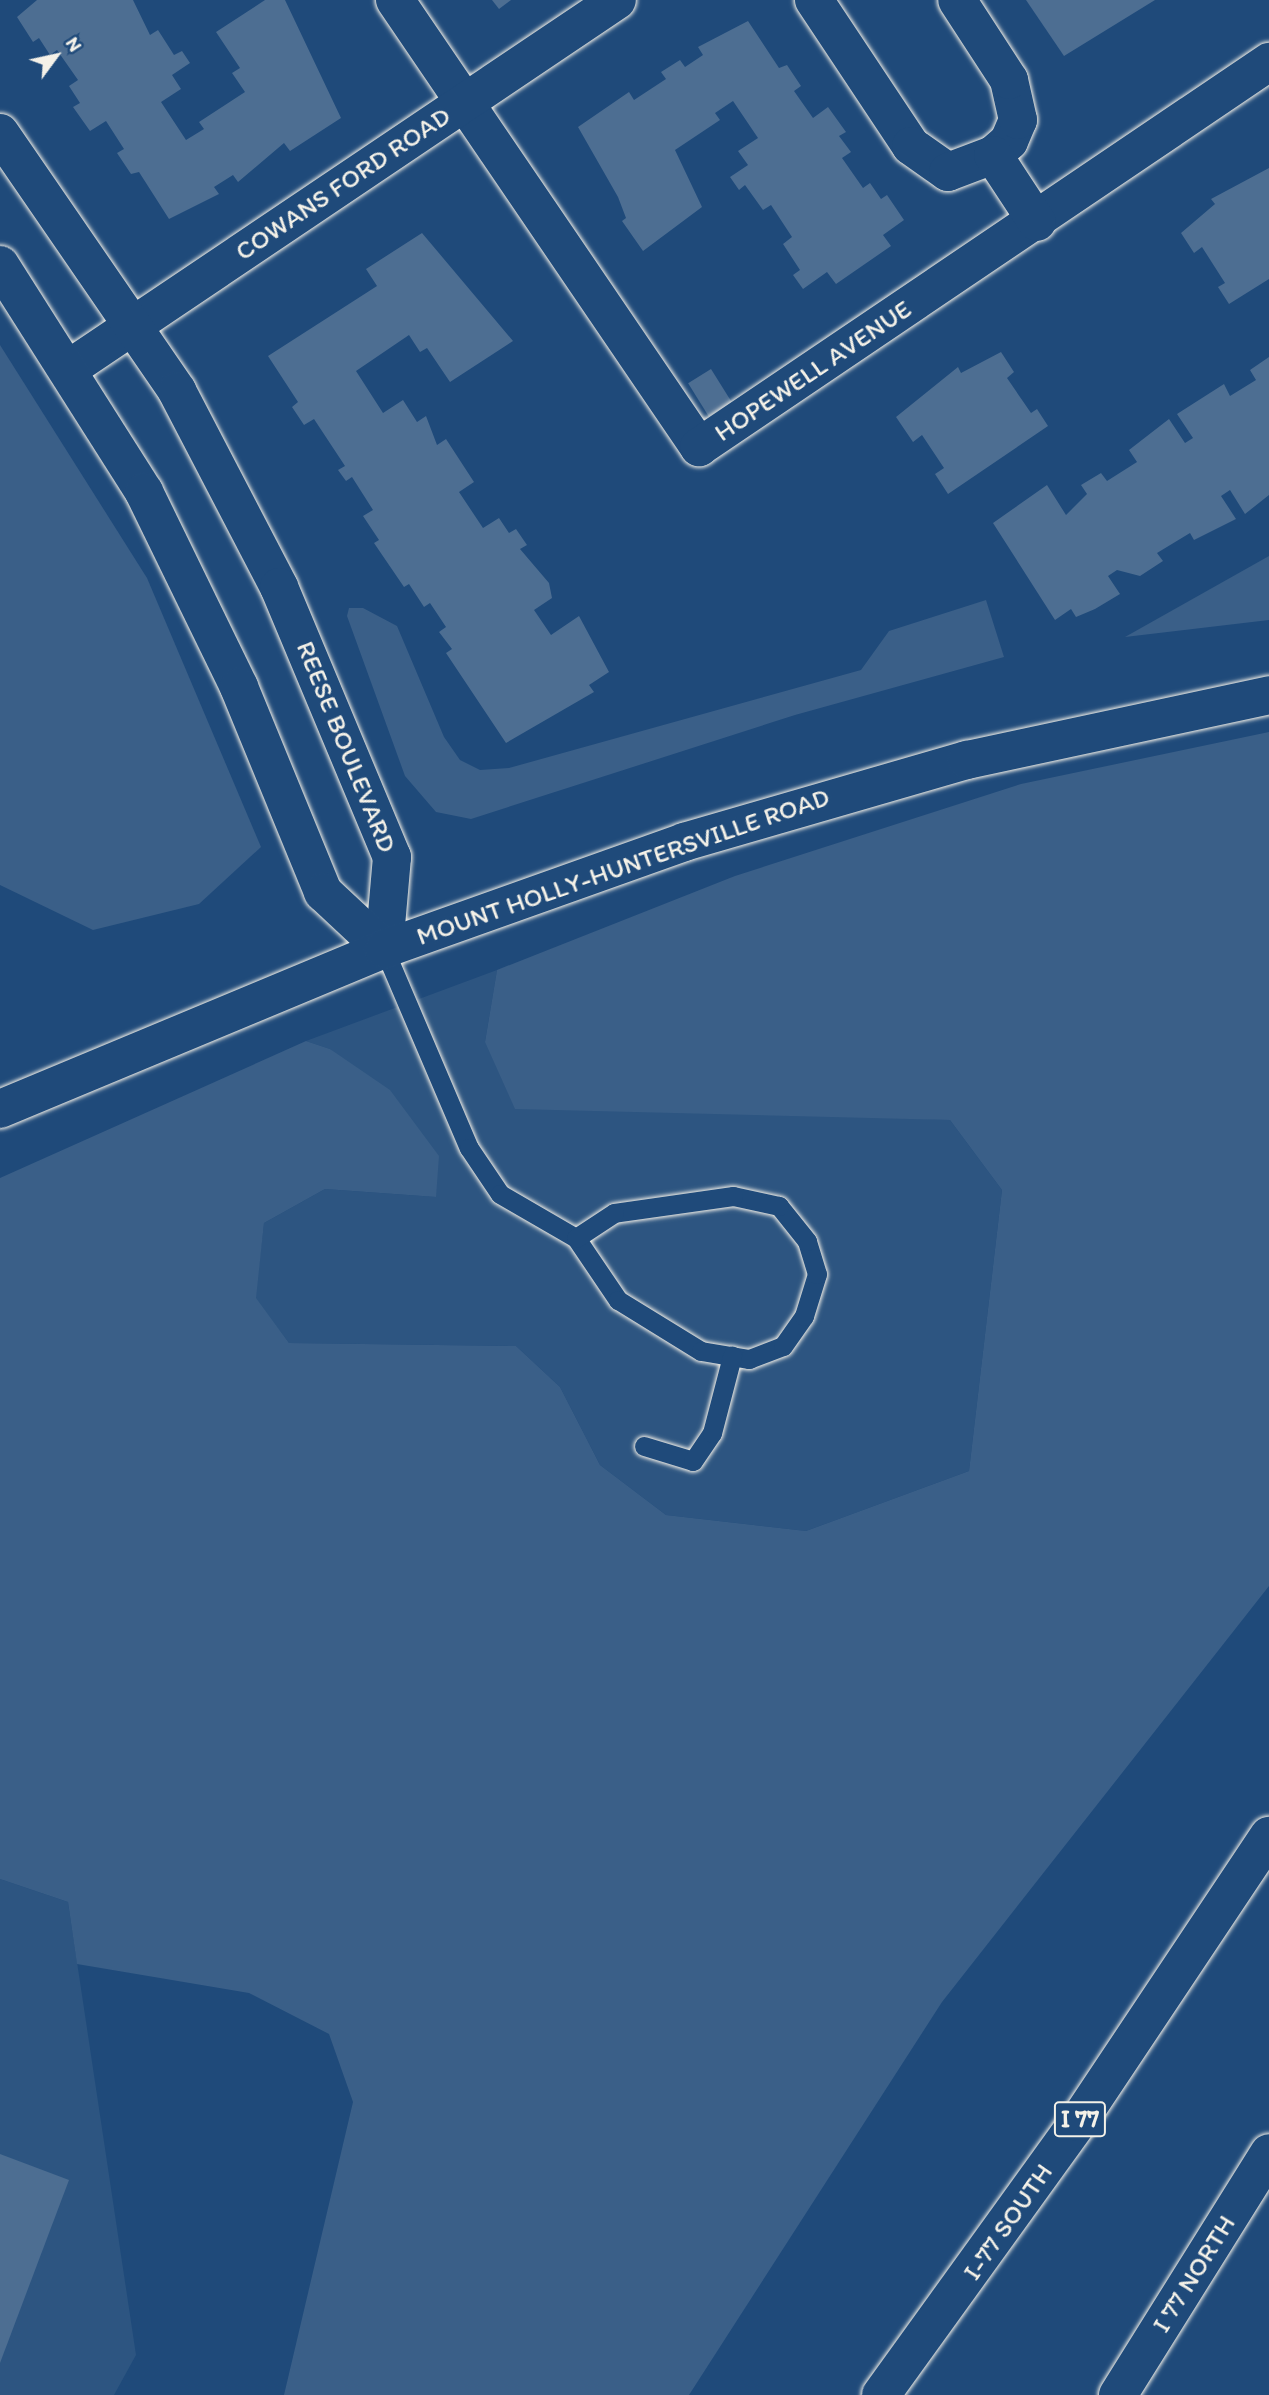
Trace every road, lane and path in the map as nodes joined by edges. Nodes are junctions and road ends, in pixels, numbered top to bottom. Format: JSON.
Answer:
{"nodes":[{"id":1,"x":395,"y":0,"type":"edge"},
{"id":2,"x":617,"y":0,"type":"edge"},
{"id":3,"x":814,"y":0,"type":"edge"},
{"id":4,"x":957,"y":0,"type":"edge"},
{"id":5,"x":1269,"y":62,"type":"edge"},
{"id":6,"x":466,"y":102,"type":"junction"},
{"id":7,"x":0,"y":133,"type":"edge"},
{"id":8,"x":993,"y":155,"type":"junction"},
{"id":9,"x":1037,"y":222,"type":"junction"},
{"id":10,"x":0,"y":265,"type":"edge"},
{"id":11,"x":135,"y":325,"type":"junction"},
{"id":12,"x":70,"y":368,"type":"junction"},
{"id":13,"x":1269,"y":695,"type":"edge"},
{"id":14,"x":384,"y":949,"type":"junction"},
{"id":15,"x":0,"y":1109,"type":"edge"},
{"id":16,"x":576,"y":1237,"type":"junction"},
{"id":17,"x":732,"y":1356,"type":"junction"},
{"id":18,"x":645,"y":1446,"type":"dead end"},
{"id":19,"x":1269,"y":1836,"type":"edge"},
{"id":20,"x":1269,"y":2152,"type":"edge"},
{"id":21,"x":881,"y":2395,"type":"edge"},
{"id":22,"x":1118,"y":2395,"type":"edge"}],
"edges":[{"from":1,"to":6,"type":"main road","name":"HOPEWELL AVENUE"},
{"from":2,"to":6,"type":"main road","name":"COWANS FORD ROAD"},
{"from":3,"to":8,"type":"main road"},
{"from":4,"to":8,"type":"main road"},
{"from":5,"to":9,"type":"main road","name":"HOPEWELL AVENUE"},
{"from":6,"to":9,"type":"main road","name":"HOPEWELL AVENUE"},
{"from":6,"to":11,"type":"main road","name":"COWANS FORD ROAD"},
{"from":7,"to":11,"type":"main road","name":"REESE BOULEVARD"},
{"from":8,"to":9,"type":"main road"},
{"from":10,"to":12,"type":"main road"},
{"from":11,"to":12,"type":"main road","name":"COWANS FORD ROAD"},
{"from":11,"to":14,"type":"main road","name":"REESE BOULEVARD"},
{"from":12,"to":14,"type":"main road"},
{"from":13,"to":14,"type":"main road","name":"MOUNT HOLLY-HUNTERSVILLE ROAD"},
{"from":14,"to":15,"type":"main road","name":"MOUNT HOLLY-HUNTERSVILLE ROAD"},
{"from":14,"to":16,"type":"lane"},
{"from":16,"to":17,"type":"lane"},
{"from":16,"to":17,"type":"lane"},
{"from":17,"to":18,"type":"lane"},
{"from":19,"to":21,"type":"main road","name":"I-77 SOUTH","number":"I 77"},
{"from":20,"to":22,"type":"main road","name":"I 77 NORTH"}]}
